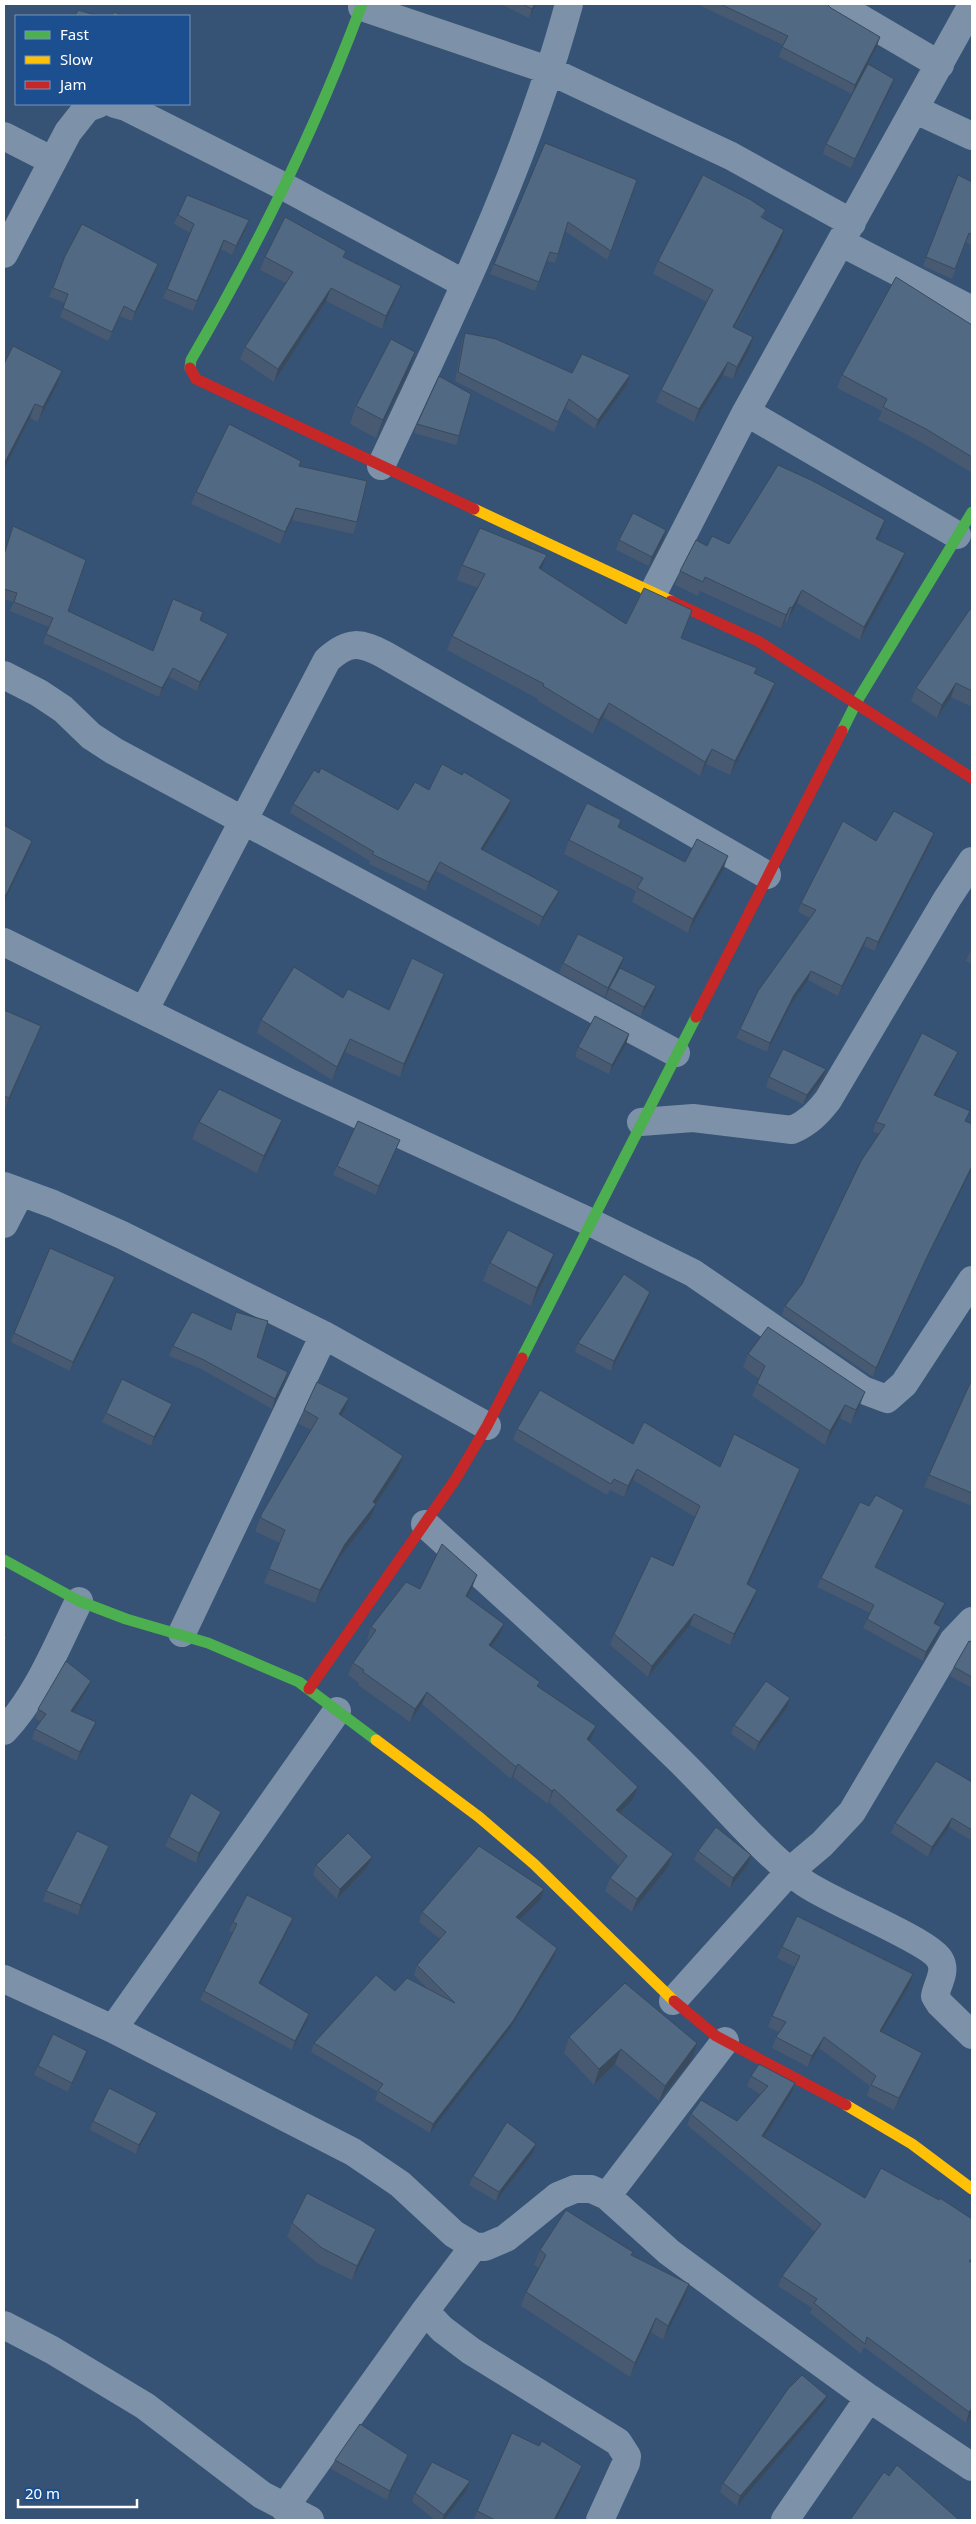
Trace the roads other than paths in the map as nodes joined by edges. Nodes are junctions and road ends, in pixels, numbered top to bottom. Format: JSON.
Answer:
{"nodes":[{"id":1,"x":569,"y":4,"type":"edge"},
{"id":2,"x":836,"y":4,"type":"edge"},
{"id":3,"x":362,"y":5,"type":"edge"},
{"id":4,"x":972,"y":5,"type":"edge"},
{"id":5,"x":940,"y":66,"type":"junction"},
{"id":6,"x":548,"y":70,"type":"junction"},
{"id":7,"x":95,"y":105,"type":"edge"},
{"id":8,"x":119,"y":105,"type":"edge"},
{"id":9,"x":916,"y":110,"type":"junction"},
{"id":10,"x":4,"y":136,"type":"edge"},
{"id":11,"x":972,"y":136,"type":"edge"},
{"id":12,"x":52,"y":161,"type":"junction"},
{"id":13,"x":285,"y":188,"type":"junction"},
{"id":14,"x":847,"y":233,"type":"junction"},
{"id":15,"x":4,"y":254,"type":"edge"},
{"id":16,"x":466,"y":284,"type":"junction"},
{"id":17,"x":972,"y":310,"type":"edge"},
{"id":18,"x":746,"y":412,"type":"junction"},
{"id":19,"x":381,"y":466,"type":"junction"},
{"id":20,"x":972,"y":512,"type":"edge"},
{"id":21,"x":956,"y":535,"type":"junction"},
{"id":22,"x":654,"y":591,"type":"junction"},
{"id":23,"x":4,"y":675,"type":"edge"},
{"id":24,"x":856,"y":704,"type":"junction"},
{"id":25,"x":972,"y":778,"type":"edge"},
{"id":26,"x":243,"y":822,"type":"junction"},
{"id":27,"x":972,"y":861,"type":"edge"},
{"id":28,"x":767,"y":875,"type":"junction"},
{"id":29,"x":4,"y":942,"type":"edge"},
{"id":30,"x":144,"y":1011,"type":"junction"},
{"id":31,"x":676,"y":1053,"type":"junction"},
{"id":32,"x":641,"y":1122,"type":"junction"},
{"id":33,"x":12,"y":1189,"type":"edge"},
{"id":34,"x":590,"y":1222,"type":"junction"},
{"id":35,"x":4,"y":1224,"type":"edge"},
{"id":36,"x":969,"y":1294,"type":"edge"},
{"id":37,"x":324,"y":1335,"type":"junction"},
{"id":38,"x":487,"y":1426,"type":"junction"},
{"id":39,"x":425,"y":1524,"type":"junction"},
{"id":40,"x":4,"y":1560,"type":"edge"},
{"id":41,"x":79,"y":1601,"type":"junction"},
{"id":42,"x":972,"y":1621,"type":"edge"},
{"id":43,"x":182,"y":1633,"type":"junction"},
{"id":44,"x":309,"y":1689,"type":"junction"},
{"id":45,"x":337,"y":1710,"type":"junction"},
{"id":46,"x":4,"y":1731,"type":"edge"},
{"id":47,"x":790,"y":1871,"type":"junction"},
{"id":48,"x":4,"y":1979,"type":"edge"},
{"id":49,"x":673,"y":2002,"type":"junction"},
{"id":50,"x":113,"y":2029,"type":"junction"},
{"id":51,"x":972,"y":2035,"type":"edge"},
{"id":52,"x":725,"y":2041,"type":"junction"},
{"id":53,"x":972,"y":2189,"type":"edge"},
{"id":54,"x":607,"y":2196,"type":"junction"},
{"id":55,"x":474,"y":2246,"type":"junction"},
{"id":56,"x":425,"y":2311,"type":"junction"},
{"id":57,"x":4,"y":2325,"type":"edge"},
{"id":58,"x":869,"y":2398,"type":"junction"},
{"id":59,"x":972,"y":2468,"type":"edge"},
{"id":60,"x":284,"y":2508,"type":"junction"},
{"id":61,"x":310,"y":2520,"type":"edge"},
{"id":62,"x":600,"y":2520,"type":"edge"},
{"id":63,"x":785,"y":2520,"type":"edge"}],
"edges":[{"from":1,"to":6,"type":"street"},
{"from":2,"to":5,"type":"street"},
{"from":3,"to":6,"type":"street"},
{"from":3,"to":13,"type":"street"},
{"from":4,"to":5,"type":"street"},
{"from":5,"to":9,"type":"street"},
{"from":6,"to":14,"type":"street"},
{"from":6,"to":16,"type":"street"},
{"from":7,"to":12,"type":"street"},
{"from":8,"to":13,"type":"street"},
{"from":9,"to":11,"type":"street"},
{"from":9,"to":14,"type":"street"},
{"from":10,"to":12,"type":"street"},
{"from":12,"to":15,"type":"street"},
{"from":13,"to":16,"type":"street"},
{"from":13,"to":19,"type":"street"},
{"from":14,"to":17,"type":"street"},
{"from":14,"to":18,"type":"street"},
{"from":16,"to":19,"type":"street"},
{"from":18,"to":21,"type":"street"},
{"from":18,"to":22,"type":"street"},
{"from":19,"to":22,"type":"street"},
{"from":20,"to":21,"type":"street"},
{"from":21,"to":24,"type":"street"},
{"from":22,"to":24,"type":"street"},
{"from":23,"to":26,"type":"street"},
{"from":24,"to":25,"type":"street"},
{"from":24,"to":28,"type":"street"},
{"from":26,"to":28,"type":"street"},
{"from":26,"to":30,"type":"street"},
{"from":26,"to":31,"type":"street"},
{"from":27,"to":32,"type":"street"},
{"from":28,"to":31,"type":"street"},
{"from":29,"to":30,"type":"street"},
{"from":30,"to":34,"type":"street"},
{"from":31,"to":32,"type":"street"},
{"from":32,"to":34,"type":"street"},
{"from":33,"to":35,"type":"street"},
{"from":33,"to":37,"type":"street"},
{"from":34,"to":36,"type":"street"},
{"from":34,"to":38,"type":"street"},
{"from":37,"to":38,"type":"street"},
{"from":37,"to":43,"type":"street"},
{"from":38,"to":39,"type":"street"},
{"from":39,"to":44,"type":"street"},
{"from":39,"to":47,"type":"street"},
{"from":40,"to":41,"type":"street"},
{"from":41,"to":43,"type":"street"},
{"from":41,"to":46,"type":"street"},
{"from":42,"to":47,"type":"street"},
{"from":43,"to":44,"type":"street"},
{"from":44,"to":45,"type":"street"},
{"from":45,"to":49,"type":"street"},
{"from":45,"to":50,"type":"street"},
{"from":47,"to":49,"type":"street"},
{"from":47,"to":51,"type":"street"},
{"from":48,"to":50,"type":"street"},
{"from":49,"to":52,"type":"street"},
{"from":50,"to":55,"type":"street"},
{"from":52,"to":53,"type":"street"},
{"from":52,"to":54,"type":"street"},
{"from":54,"to":55,"type":"street"},
{"from":54,"to":58,"type":"street"},
{"from":55,"to":56,"type":"street"},
{"from":56,"to":60,"type":"street"},
{"from":56,"to":62,"type":"street"},
{"from":57,"to":60,"type":"street"},
{"from":58,"to":59,"type":"street"},
{"from":58,"to":63,"type":"street"},
{"from":60,"to":61,"type":"street"}]}
